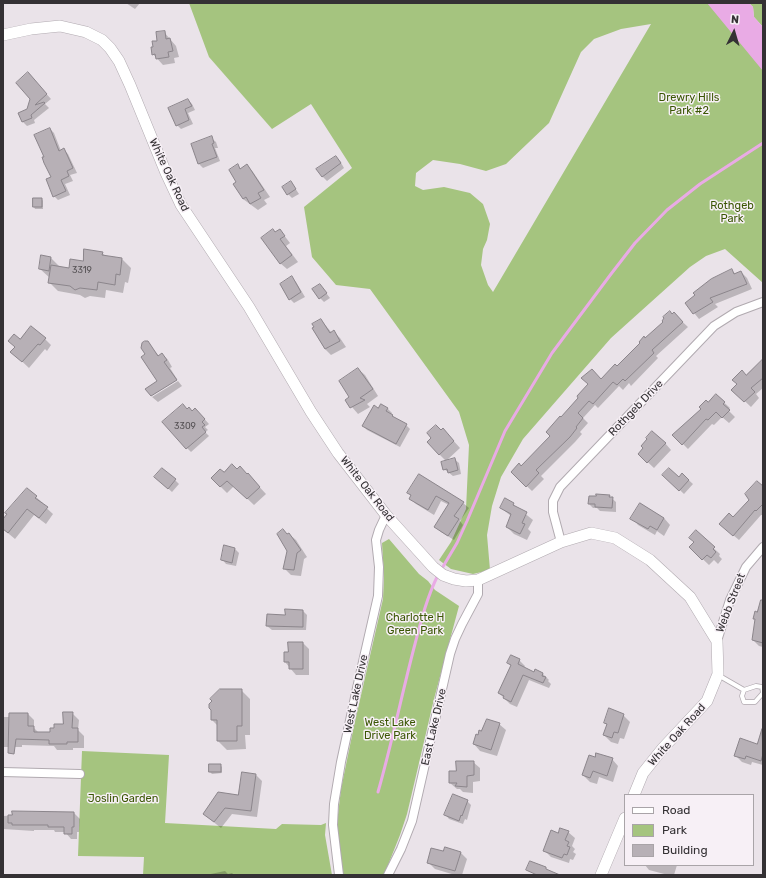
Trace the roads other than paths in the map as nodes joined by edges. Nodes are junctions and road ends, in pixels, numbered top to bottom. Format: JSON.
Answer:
{"nodes":[{"id":1,"x":3,"y":35,"type":"edge"},
{"id":2,"x":763,"y":302,"type":"edge"},
{"id":3,"x":386,"y":515,"type":"junction"},
{"id":4,"x":561,"y":542,"type":"junction"},
{"id":5,"x":763,"y":547,"type":"edge"},
{"id":6,"x":478,"y":580,"type":"junction"},
{"id":7,"x":717,"y":642,"type":"junction"},
{"id":8,"x":718,"y":674,"type":"junction"},
{"id":9,"x":744,"y":690,"type":"junction"},
{"id":10,"x":3,"y":772,"type":"edge"},
{"id":11,"x":80,"y":774,"type":"dead end"},
{"id":12,"x":634,"y":794,"type":"edge"},
{"id":13,"x":624,"y":820,"type":"edge"},
{"id":14,"x":339,"y":875,"type":"edge"},
{"id":15,"x":388,"y":875,"type":"edge"},
{"id":16,"x":601,"y":875,"type":"edge"}],
"edges":[{"from":1,"to":3,"type":"street","name":"White Oak Road"},
{"from":2,"to":4,"type":"street","name":"Rothgeb Drive"},
{"from":3,"to":6,"type":"street","name":"White Oak Road"},
{"from":3,"to":14,"type":"street","name":"West Lake Drive"},
{"from":4,"to":6,"type":"street","name":"White Oak Road"},
{"from":4,"to":7,"type":"street","name":"White Oak Road"},
{"from":5,"to":7,"type":"street","name":"Webb Street"},
{"from":6,"to":15,"type":"street","name":"East Lake Drive"},
{"from":7,"to":8,"type":"street","name":"White Oak Road"},
{"from":8,"to":9,"type":"lane"},
{"from":8,"to":12,"type":"street","name":"White Oak Road"},
{"from":9,"to":9,"type":"lane"},
{"from":10,"to":11,"type":"street"},
{"from":13,"to":16,"type":"street"}]}
